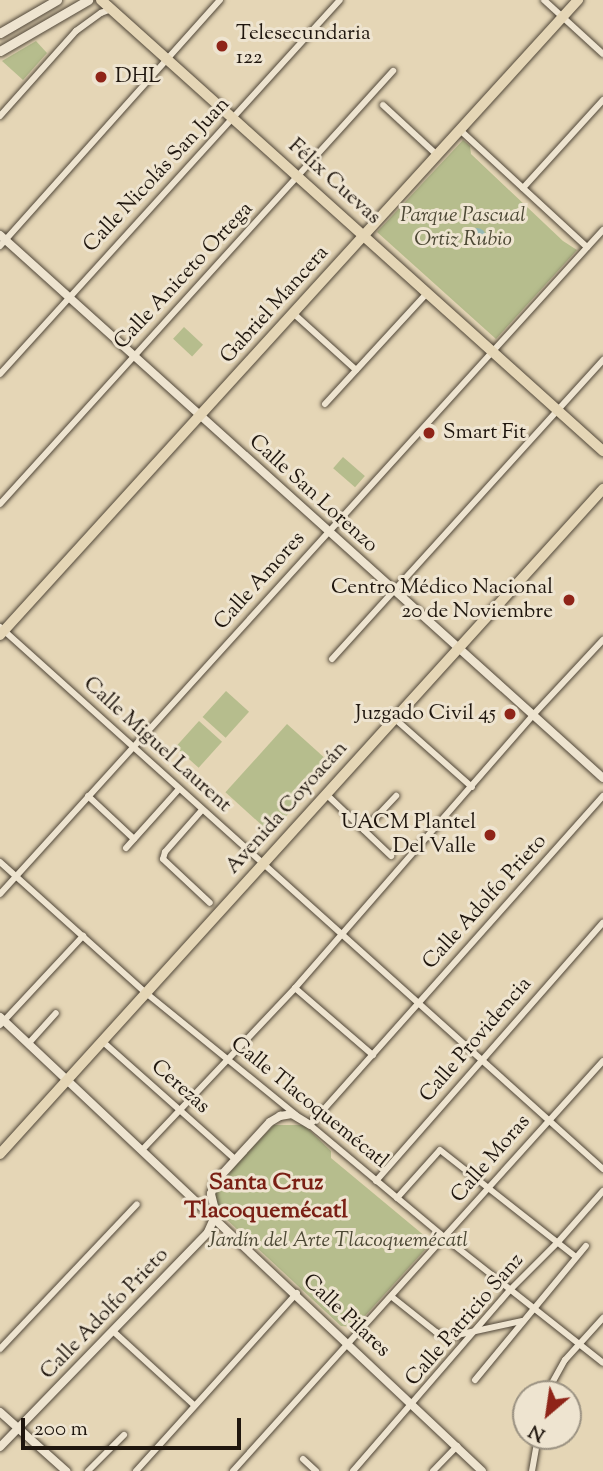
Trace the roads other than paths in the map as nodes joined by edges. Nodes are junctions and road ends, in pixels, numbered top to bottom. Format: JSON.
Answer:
{"nodes":[{"id":1,"x":57,"y":0,"type":"edge"},
{"id":2,"x":88,"y":0,"type":"edge"},
{"id":3,"x":101,"y":0,"type":"edge"},
{"id":4,"x":220,"y":0,"type":"edge"},
{"id":5,"x":340,"y":0,"type":"edge"},
{"id":6,"x":544,"y":0,"type":"edge"},
{"id":7,"x":578,"y":0,"type":"edge"},
{"id":8,"x":111,"y":9,"type":"junction"},
{"id":9,"x":563,"y":17,"type":"junction"},
{"id":10,"x":0,"y":33,"type":"edge"},
{"id":11,"x":0,"y":51,"type":"edge"},
{"id":12,"x":603,"y":54,"type":"edge"},
{"id":13,"x":167,"y":60,"type":"junction"},
{"id":14,"x":393,"y":71,"type":"dead end"},
{"id":15,"x":603,"y":100,"type":"edge"},
{"id":16,"x":383,"y":105,"type":"dead end"},
{"id":17,"x":0,"y":116,"type":"edge"},
{"id":18,"x":233,"y":119,"type":"junction"},
{"id":19,"x":460,"y":130,"type":"junction"},
{"id":20,"x":437,"y":155,"type":"junction"},
{"id":21,"x":299,"y":177,"type":"junction"},
{"id":22,"x":523,"y":188,"type":"junction"},
{"id":23,"x":603,"y":230,"type":"edge"},
{"id":24,"x":365,"y":235,"type":"junction"},
{"id":25,"x":2,"y":240,"type":"edge"},
{"id":26,"x":587,"y":247,"type":"junction"},
{"id":27,"x":428,"y":292,"type":"junction"},
{"id":28,"x":68,"y":298,"type":"junction"},
{"id":29,"x":293,"y":313,"type":"junction"},
{"id":30,"x":492,"y":351,"type":"junction"},
{"id":31,"x":134,"y":357,"type":"junction"},
{"id":32,"x":603,"y":359,"type":"edge"},
{"id":33,"x":356,"y":370,"type":"junction"},
{"id":34,"x":0,"y":374,"type":"edge"},
{"id":35,"x":325,"y":404,"type":"dead end"},
{"id":36,"x":558,"y":410,"type":"junction"},
{"id":37,"x":200,"y":416,"type":"junction"},
{"id":38,"x":603,"y":451,"type":"edge"},
{"id":39,"x":603,"y":489,"type":"edge"},
{"id":40,"x":0,"y":504,"type":"edge"},
{"id":41,"x":328,"y":531,"type":"junction"},
{"id":42,"x":392,"y":589,"type":"junction"},
{"id":43,"x":1,"y":631,"type":"edge"},
{"id":44,"x":603,"y":640,"type":"edge"},
{"id":45,"x":458,"y":648,"type":"junction"},
{"id":46,"x":331,"y":659,"type":"dead end"},
{"id":47,"x":533,"y":715,"type":"junction"},
{"id":48,"x":394,"y":718,"type":"junction"},
{"id":49,"x":132,"y":747,"type":"junction"},
{"id":50,"x":603,"y":778,"type":"edge"},
{"id":51,"x":472,"y":788,"type":"junction"},
{"id":52,"x":179,"y":789,"type":"junction"},
{"id":53,"x":326,"y":794,"type":"junction"},
{"id":54,"x":88,"y":796,"type":"junction"},
{"id":55,"x":396,"y":796,"type":"dead end"},
{"id":56,"x":603,"y":796,"type":"edge"},
{"id":57,"x":202,"y":810,"type":"junction"},
{"id":58,"x":364,"y":830,"type":"junction"},
{"id":59,"x":134,"y":839,"type":"junction"},
{"id":60,"x":126,"y":848,"type":"dead end"},
{"id":61,"x":391,"y":856,"type":"dead end"},
{"id":62,"x":0,"y":862,"type":"edge"},
{"id":63,"x":263,"y":864,"type":"junction"},
{"id":64,"x":17,"y":876,"type":"junction"},
{"id":65,"x":0,"y":894,"type":"edge"},
{"id":66,"x":209,"y":903,"type":"dead end"},
{"id":67,"x":603,"y":923,"type":"edge"},
{"id":68,"x":83,"y":936,"type":"junction"},
{"id":69,"x":342,"y":936,"type":"junction"},
{"id":70,"x":295,"y":988,"type":"junction"},
{"id":71,"x":146,"y":993,"type":"junction"},
{"id":72,"x":418,"y":1003,"type":"junction"},
{"id":73,"x":56,"y":1013,"type":"dead end"},
{"id":74,"x":1,"y":1021,"type":"edge"},
{"id":75,"x":102,"y":1041,"type":"junction"},
{"id":76,"x":29,"y":1043,"type":"junction"},
{"id":77,"x":373,"y":1055,"type":"junction"},
{"id":78,"x":227,"y":1059,"type":"junction"},
{"id":79,"x":482,"y":1061,"type":"junction"},
{"id":80,"x":603,"y":1061,"type":"edge"},
{"id":81,"x":68,"y":1079,"type":"junction"},
{"id":82,"x":283,"y":1105,"type":"junction"},
{"id":83,"x":180,"y":1110,"type":"junction"},
{"id":84,"x":297,"y":1115,"type":"junction"},
{"id":85,"x":280,"y":1116,"type":"junction"},
{"id":86,"x":548,"y":1121,"type":"junction"},
{"id":87,"x":310,"y":1125,"type":"junction"},
{"id":88,"x":143,"y":1149,"type":"junction"},
{"id":89,"x":0,"y":1154,"type":"edge"},
{"id":90,"x":235,"y":1159,"type":"junction"},
{"id":91,"x":603,"y":1169,"type":"edge"},
{"id":92,"x":376,"y":1181,"type":"junction"},
{"id":93,"x":488,"y":1190,"type":"junction"},
{"id":94,"x":603,"y":1191,"type":"edge"},
{"id":95,"x":397,"y":1198,"type":"junction"},
{"id":96,"x":137,"y":1204,"type":"dead end"},
{"id":97,"x":215,"y":1219,"type":"junction"},
{"id":98,"x":444,"y":1238,"type":"junction"},
{"id":99,"x":558,"y":1242,"type":"junction"},
{"id":100,"x":586,"y":1246,"type":"dead end"},
{"id":101,"x":576,"y":1257,"type":"junction"},
{"id":102,"x":510,"y":1290,"type":"junction"},
{"id":103,"x":297,"y":1293,"type":"junction"},
{"id":104,"x":392,"y":1297,"type":"junction"},
{"id":105,"x":532,"y":1308,"type":"junction"},
{"id":106,"x":603,"y":1318,"type":"edge"},
{"id":107,"x":522,"y":1321,"type":"junction"},
{"id":108,"x":114,"y":1332,"type":"junction"},
{"id":109,"x":475,"y":1333,"type":"junction"},
{"id":110,"x":350,"y":1343,"type":"junction"},
{"id":111,"x":578,"y":1345,"type":"junction"},
{"id":112,"x":0,"y":1349,"type":"edge"},
{"id":113,"x":603,"y":1363,"type":"edge"},
{"id":114,"x":475,"y":1380,"type":"dead end"},
{"id":115,"x":553,"y":1380,"type":"edge"},
{"id":116,"x":194,"y":1405,"type":"junction"},
{"id":117,"x":414,"y":1405,"type":"junction"},
{"id":118,"x":0,"y":1412,"type":"edge"},
{"id":119,"x":18,"y":1429,"type":"junction"},
{"id":120,"x":124,"y":1435,"type":"dead end"},
{"id":121,"x":457,"y":1446,"type":"junction"},
{"id":122,"x":0,"y":1447,"type":"edge"},
{"id":123,"x":536,"y":1450,"type":"edge"},
{"id":124,"x":303,"y":1460,"type":"dead end"},
{"id":125,"x":66,"y":1471,"type":"edge"},
{"id":126,"x":88,"y":1471,"type":"edge"},
{"id":127,"x":135,"y":1471,"type":"edge"},
{"id":128,"x":233,"y":1471,"type":"edge"},
{"id":129,"x":316,"y":1471,"type":"edge"},
{"id":130,"x":353,"y":1471,"type":"edge"},
{"id":131,"x":433,"y":1471,"type":"edge"},
{"id":132,"x":482,"y":1471,"type":"edge"},
{"id":133,"x":532,"y":1471,"type":"edge"}],
"edges":[{"from":1,"to":10,"type":"main road"},
{"from":2,"to":11,"type":"main road"},
{"from":3,"to":8,"type":"main road","name":"Félix Cuevas"},
{"from":4,"to":13,"type":"street"},
{"from":5,"to":18,"type":"street","name":"Calle Nicolás San Juan"},
{"from":6,"to":9,"type":"street"},
{"from":7,"to":9,"type":"main road","name":"Gabriel Mancera"},
{"from":8,"to":13,"type":"main road","name":"Félix Cuevas"},
{"from":8,"to":17,"type":"street"},
{"from":9,"to":12,"type":"street"},
{"from":9,"to":19,"type":"main road","name":"Gabriel Mancera"},
{"from":13,"to":18,"type":"main road","name":"Félix Cuevas"},
{"from":13,"to":25,"type":"street"},
{"from":14,"to":21,"type":"street","name":"Calle Aniceto Ortega"},
{"from":15,"to":22,"type":"street"},
{"from":16,"to":20,"type":"street"},
{"from":18,"to":21,"type":"main road","name":"Félix Cuevas"},
{"from":18,"to":28,"type":"street","name":"Calle Nicolás San Juan"},
{"from":19,"to":20,"type":"main road","name":"Gabriel Mancera"},
{"from":19,"to":22,"type":"street"},
{"from":20,"to":24,"type":"main road","name":"Gabriel Mancera"},
{"from":21,"to":24,"type":"main road","name":"Félix Cuevas"},
{"from":21,"to":31,"type":"street","name":"Calle Aniceto Ortega"},
{"from":22,"to":26,"type":"street"},
{"from":23,"to":26,"type":"street","name":"Calle Amores"},
{"from":24,"to":27,"type":"main road","name":"Félix Cuevas"},
{"from":24,"to":29,"type":"main road","name":"Gabriel Mancera"},
{"from":25,"to":28,"type":"street","name":"Calle San Lorenzo"},
{"from":26,"to":30,"type":"street","name":"Calle Amores"},
{"from":27,"to":30,"type":"main road","name":"Félix Cuevas"},
{"from":27,"to":33,"type":"street"},
{"from":28,"to":31,"type":"street","name":"Calle San Lorenzo"},
{"from":28,"to":34,"type":"street","name":"Calle Nicolás San Juan"},
{"from":29,"to":33,"type":"street"},
{"from":29,"to":37,"type":"main road","name":"Gabriel Mancera"},
{"from":30,"to":36,"type":"main road","name":"Félix Cuevas"},
{"from":30,"to":41,"type":"street","name":"Calle Amores"},
{"from":31,"to":37,"type":"street","name":"Calle San Lorenzo"},
{"from":31,"to":40,"type":"street","name":"Calle Aniceto Ortega"},
{"from":32,"to":36,"type":"street"},
{"from":33,"to":35,"type":"street"},
{"from":36,"to":38,"type":"main road","name":"Félix Cuevas"},
{"from":36,"to":42,"type":"street"},
{"from":37,"to":41,"type":"street","name":"Calle San Lorenzo"},
{"from":37,"to":43,"type":"main road","name":"Gabriel Mancera"},
{"from":39,"to":45,"type":"main road","name":"Avenida Coyoacán"},
{"from":41,"to":42,"type":"street","name":"Calle San Lorenzo"},
{"from":41,"to":49,"type":"street","name":"Calle Amores"},
{"from":42,"to":45,"type":"street","name":"Calle San Lorenzo"},
{"from":42,"to":46,"type":"street"},
{"from":43,"to":49,"type":"street","name":"Calle Miguel Laurent"},
{"from":44,"to":47,"type":"street"},
{"from":45,"to":47,"type":"street","name":"Calle San Lorenzo"},
{"from":45,"to":48,"type":"main road","name":"Avenida Coyoacán"},
{"from":47,"to":50,"type":"street","name":"Calle San Lorenzo"},
{"from":47,"to":51,"type":"street"},
{"from":48,"to":51,"type":"street"},
{"from":48,"to":53,"type":"main road","name":"Avenida Coyoacán"},
{"from":49,"to":52,"type":"street","name":"Calle Miguel Laurent"},
{"from":49,"to":54,"type":"street","name":"Calle Amores"},
{"from":51,"to":69,"type":"street"},
{"from":52,"to":57,"type":"street","name":"Calle Miguel Laurent"},
{"from":52,"to":59,"type":"street"},
{"from":53,"to":58,"type":"street"},
{"from":53,"to":63,"type":"main road","name":"Avenida Coyoacán"},
{"from":54,"to":59,"type":"street"},
{"from":54,"to":64,"type":"street","name":"Calle Amores"},
{"from":55,"to":58,"type":"street"},
{"from":56,"to":72,"type":"street","name":"Calle Adolfo Prieto"},
{"from":57,"to":63,"type":"street","name":"Calle Miguel Laurent"},
{"from":57,"to":66,"type":"street"},
{"from":58,"to":61,"type":"street"},
{"from":59,"to":60,"type":"street"},
{"from":62,"to":64,"type":"street","name":"Calle Tlacoquemécatl"},
{"from":63,"to":69,"type":"street","name":"Calle Miguel Laurent"},
{"from":63,"to":71,"type":"main road","name":"Avenida Coyoacán"},
{"from":64,"to":65,"type":"street","name":"Calle Amores"},
{"from":64,"to":68,"type":"street","name":"Calle Tlacoquemécatl"},
{"from":67,"to":79,"type":"street","name":"Calle Providencia"},
{"from":68,"to":71,"type":"street","name":"Calle Tlacoquemécatl"},
{"from":68,"to":74,"type":"street"},
{"from":69,"to":70,"type":"street"},
{"from":69,"to":72,"type":"street","name":"Calle Miguel Laurent"},
{"from":70,"to":77,"type":"street"},
{"from":70,"to":78,"type":"street"},
{"from":71,"to":75,"type":"main road","name":"Avenida Coyoacán"},
{"from":71,"to":78,"type":"street","name":"Calle Tlacoquemécatl"},
{"from":72,"to":77,"type":"street","name":"Calle Adolfo Prieto"},
{"from":72,"to":79,"type":"street","name":"Calle Miguel Laurent"},
{"from":73,"to":76,"type":"street"},
{"from":74,"to":76,"type":"street","name":"Calle Pilares"},
{"from":75,"to":81,"type":"main road","name":"Avenida Coyoacán"},
{"from":75,"to":83,"type":"street","name":"Cerezas"},
{"from":76,"to":81,"type":"street","name":"Calle Pilares"},
{"from":77,"to":87,"type":"street","name":"Calle Adolfo Prieto"},
{"from":78,"to":82,"type":"street","name":"Calle Tlacoquemécatl"},
{"from":78,"to":83,"type":"street"},
{"from":79,"to":86,"type":"street","name":"Calle Miguel Laurent"},
{"from":79,"to":92,"type":"street","name":"Calle Providencia"},
{"from":80,"to":86,"type":"street","name":"Calle Moras"},
{"from":81,"to":88,"type":"street","name":"Calle Pilares"},
{"from":81,"to":89,"type":"main road","name":"Avenida Coyoacán"},
{"from":82,"to":84,"type":"street","name":"Calle Tlacoquemécatl"},
{"from":82,"to":85,"type":"street"},
{"from":83,"to":88,"type":"street"},
{"from":83,"to":90,"type":"street","name":"Cerezas"},
{"from":84,"to":85,"type":"street"},
{"from":84,"to":87,"type":"street","name":"Calle Tlacoquemécatl"},
{"from":85,"to":90,"type":"street"},
{"from":86,"to":91,"type":"street","name":"Calle Miguel Laurent"},
{"from":86,"to":93,"type":"street","name":"Calle Moras"},
{"from":87,"to":92,"type":"street","name":"Calle Tlacoquemécatl"},
{"from":88,"to":97,"type":"street","name":"Calle Pilares"},
{"from":90,"to":97,"type":"street"},
{"from":92,"to":95,"type":"street","name":"Calle Tlacoquemécatl"},
{"from":93,"to":95,"type":"street"},
{"from":93,"to":98,"type":"street","name":"Calle Moras"},
{"from":93,"to":99,"type":"street"},
{"from":94,"to":99,"type":"street","name":"Calle Patricio Sanz"},
{"from":95,"to":98,"type":"street","name":"Calle Tlacoquemécatl"},
{"from":96,"to":112,"type":"street"},
{"from":97,"to":103,"type":"street","name":"Calle Pilares"},
{"from":97,"to":108,"type":"street","name":"Calle Adolfo Prieto"},
{"from":98,"to":102,"type":"street","name":"Calle Tlacoquemécatl"},
{"from":98,"to":104,"type":"street","name":"Calle Moras"},
{"from":99,"to":101,"type":"street"},
{"from":99,"to":102,"type":"street","name":"Calle Patricio Sanz"},
{"from":100,"to":101,"type":"street"},
{"from":101,"to":105,"type":"street"},
{"from":102,"to":105,"type":"street","name":"Calle Tlacoquemécatl"},
{"from":102,"to":109,"type":"street","name":"Calle Patricio Sanz"},
{"from":103,"to":110,"type":"street","name":"Calle Pilares"},
{"from":103,"to":116,"type":"street"},
{"from":104,"to":109,"type":"street"},
{"from":104,"to":110,"type":"street","name":"Calle Moras"},
{"from":105,"to":107,"type":"street"},
{"from":105,"to":111,"type":"street","name":"Calle Tlacoquemécatl"},
{"from":106,"to":111,"type":"street"},
{"from":107,"to":109,"type":"street"},
{"from":107,"to":114,"type":"street"},
{"from":108,"to":116,"type":"street"},
{"from":108,"to":119,"type":"street","name":"Calle Adolfo Prieto"},
{"from":109,"to":117,"type":"street","name":"Calle Patricio Sanz"},
{"from":110,"to":117,"type":"street","name":"Calle Pilares"},
{"from":110,"to":128,"type":"street","name":"Calle Moras"},
{"from":111,"to":113,"type":"street","name":"Calle Tlacoquemécatl"},
{"from":111,"to":115,"type":"street"},
{"from":116,"to":127,"type":"street"},
{"from":117,"to":121,"type":"street","name":"Calle Pilares"},
{"from":117,"to":130,"type":"street","name":"Calle Patricio Sanz"},
{"from":118,"to":119,"type":"street"},
{"from":119,"to":122,"type":"street","name":"Calle Adolfo Prieto"},
{"from":119,"to":125,"type":"street"},
{"from":120,"to":126,"type":"street"},
{"from":121,"to":131,"type":"street"},
{"from":121,"to":132,"type":"street","name":"Calle Pilares"},
{"from":123,"to":133,"type":"street"},
{"from":124,"to":129,"type":"street"}]}
